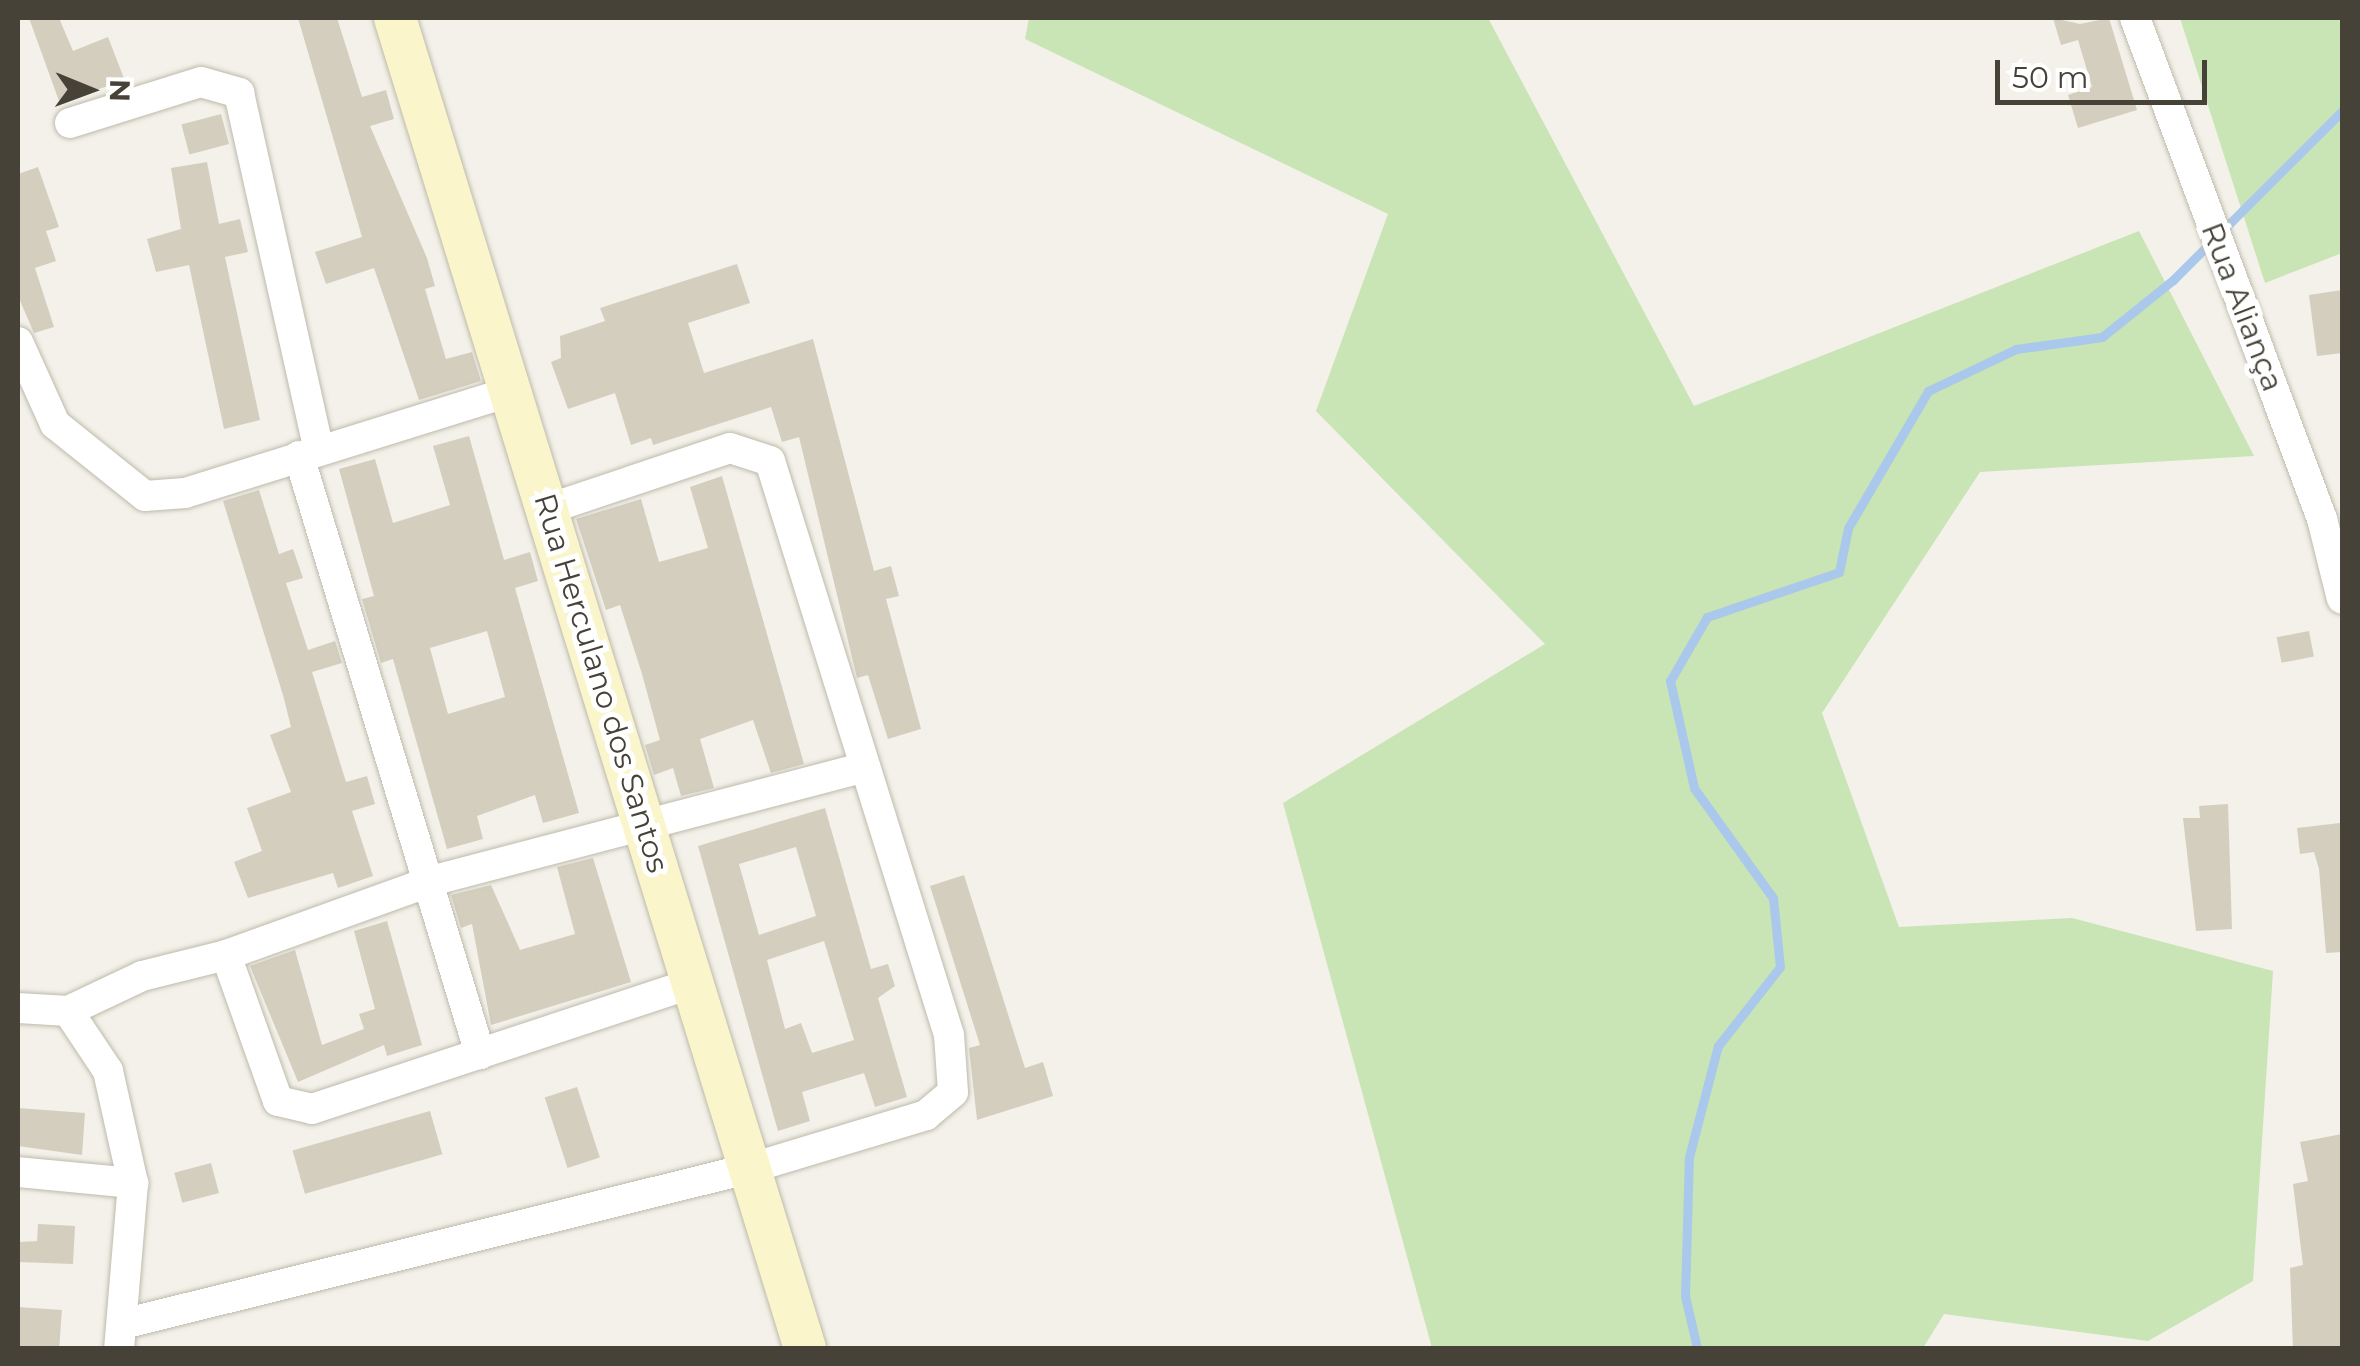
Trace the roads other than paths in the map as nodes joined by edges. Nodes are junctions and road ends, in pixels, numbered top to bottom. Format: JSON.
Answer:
{"nodes":[{"id":1,"x":395,"y":18,"type":"edge"},
{"id":2,"x":2135,"y":18,"type":"edge"},
{"id":3,"x":70,"y":124,"type":"dead end"},
{"id":4,"x":18,"y":342,"type":"edge"},
{"id":5,"x":512,"y":391,"type":"junction"},
{"id":6,"x":309,"y":453,"type":"junction"},
{"id":7,"x":548,"y":508,"type":"junction"},
{"id":8,"x":2342,"y":599,"type":"edge"},
{"id":9,"x":863,"y":768,"type":"junction"},
{"id":10,"x":643,"y":826,"type":"junction"},
{"id":11,"x":430,"y":881,"type":"junction"},
{"id":12,"x":226,"y":956,"type":"junction"},
{"id":13,"x":692,"y":984,"type":"junction"},
{"id":14,"x":18,"y":1008,"type":"edge"},
{"id":15,"x":68,"y":1011,"type":"junction"},
{"id":16,"x":480,"y":1054,"type":"junction"},
{"id":17,"x":751,"y":1168,"type":"junction"},
{"id":18,"x":18,"y":1172,"type":"edge"},
{"id":19,"x":132,"y":1183,"type":"junction"},
{"id":20,"x":121,"y":1336,"type":"edge"},
{"id":21,"x":805,"y":1348,"type":"edge"}],
"edges":[{"from":1,"to":5,"type":"street","name":"Rua Herculano dos Santos"},
{"from":2,"to":8,"type":"street","name":"Rua Aliança"},
{"from":3,"to":6,"type":"street"},
{"from":4,"to":6,"type":"street"},
{"from":5,"to":6,"type":"street"},
{"from":5,"to":7,"type":"street","name":"Rua Herculano dos Santos"},
{"from":6,"to":11,"type":"street"},
{"from":7,"to":9,"type":"street"},
{"from":7,"to":10,"type":"street","name":"Rua Herculano dos Santos"},
{"from":9,"to":10,"type":"street"},
{"from":9,"to":17,"type":"street"},
{"from":10,"to":11,"type":"street"},
{"from":10,"to":13,"type":"street","name":"Rua Herculano dos Santos"},
{"from":11,"to":12,"type":"street"},
{"from":11,"to":16,"type":"street"},
{"from":12,"to":15,"type":"street"},
{"from":12,"to":16,"type":"street"},
{"from":13,"to":16,"type":"street"},
{"from":13,"to":17,"type":"street","name":"Rua Herculano dos Santos"},
{"from":14,"to":15,"type":"street"},
{"from":15,"to":19,"type":"street"},
{"from":17,"to":20,"type":"street"},
{"from":17,"to":21,"type":"street","name":"Rua Herculano dos Santos"},
{"from":18,"to":19,"type":"street"},
{"from":19,"to":20,"type":"street"}]}
